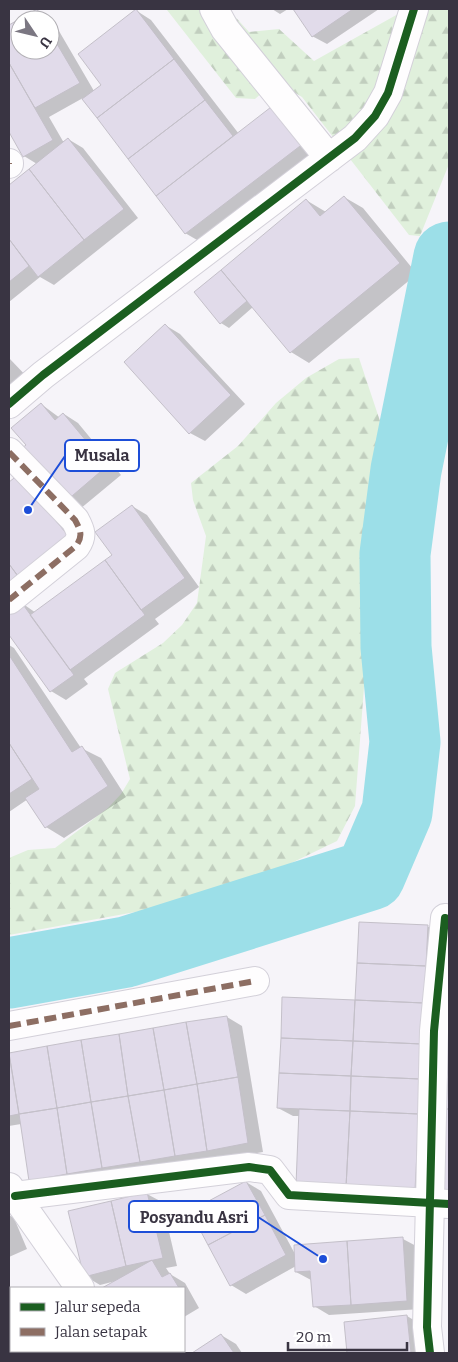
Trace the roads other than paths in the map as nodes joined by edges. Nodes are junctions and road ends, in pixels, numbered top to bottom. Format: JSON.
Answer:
{"nodes":[{"id":1,"x":214,"y":9,"type":"edge"},
{"id":2,"x":414,"y":9,"type":"edge"},
{"id":3,"x":329,"y":158,"type":"junction"},
{"id":4,"x":9,"y":404,"type":"edge"},
{"id":5,"x":9,"y":452,"type":"edge"},
{"id":6,"x":9,"y":600,"type":"edge"},
{"id":7,"x":445,"y":918,"type":"dead end"},
{"id":8,"x":255,"y":982,"type":"dead end"},
{"id":9,"x":9,"y":1026,"type":"edge"},
{"id":10,"x":12,"y":1191,"type":"edge"},
{"id":11,"x":439,"y":1204,"type":"edge"},
{"id":12,"x":79,"y":1287,"type":"edge"},
{"id":13,"x":430,"y":1353,"type":"edge"}],
"edges":[{"from":1,"to":3,"type":"street"},
{"from":2,"to":3,"type":"street"},
{"from":3,"to":4,"type":"street"},
{"from":5,"to":6,"type":"street"},
{"from":7,"to":11,"type":"street"},
{"from":8,"to":9,"type":"street"},
{"from":10,"to":11,"type":"street"},
{"from":10,"to":12,"type":"street"},
{"from":11,"to":13,"type":"street"}]}
